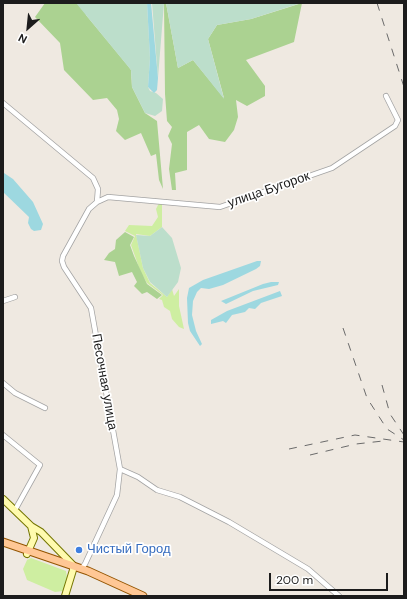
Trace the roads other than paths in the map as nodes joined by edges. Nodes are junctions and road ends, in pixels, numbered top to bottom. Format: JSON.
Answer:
{"nodes":[{"id":1,"x":386,"y":96,"type":"dead end"},
{"id":2,"x":3,"y":103,"type":"edge"},
{"id":3,"x":97,"y":202,"type":"junction"},
{"id":4,"x":15,"y":297,"type":"dead end"},
{"id":5,"x":3,"y":301,"type":"edge"},
{"id":6,"x":3,"y":383,"type":"edge"},
{"id":7,"x":45,"y":408,"type":"dead end"},
{"id":8,"x":3,"y":435,"type":"edge"},
{"id":9,"x":120,"y":469,"type":"junction"},
{"id":10,"x":3,"y":498,"type":"edge"},
{"id":11,"x":15,"y":510,"type":"junction"},
{"id":12,"x":31,"y":526,"type":"junction"},
{"id":13,"x":3,"y":542,"type":"edge"},
{"id":14,"x":3,"y":546,"type":"edge"},
{"id":15,"x":28,"y":553,"type":"junction"},
{"id":16,"x":73,"y":568,"type":"junction"},
{"id":17,"x":83,"y":569,"type":"junction"},
{"id":18,"x":65,"y":596,"type":"edge"},
{"id":19,"x":132,"y":596,"type":"edge"},
{"id":20,"x":143,"y":596,"type":"edge"},
{"id":21,"x":339,"y":596,"type":"edge"}],
"edges":[{"from":1,"to":3,"type":"street","name":"улица Бугорок"},
{"from":2,"to":3,"type":"street"},
{"from":3,"to":9,"type":"street","name":"Песочная улица"},
{"from":4,"to":5,"type":"street"},
{"from":6,"to":7,"type":"street"},
{"from":8,"to":11,"type":"street"},
{"from":9,"to":17,"type":"street"},
{"from":9,"to":21,"type":"street"},
{"from":10,"to":11,"type":"main road"},
{"from":11,"to":12,"type":"main road"},
{"from":12,"to":15,"type":"main road"},
{"from":12,"to":16,"type":"main road"},
{"from":13,"to":15,"type":"main road"},
{"from":14,"to":15,"type":"main road"},
{"from":15,"to":16,"type":"main road"},
{"from":16,"to":17,"type":"main road"},
{"from":16,"to":18,"type":"main road"},
{"from":16,"to":19,"type":"main road"},
{"from":17,"to":20,"type":"main road"}]}
